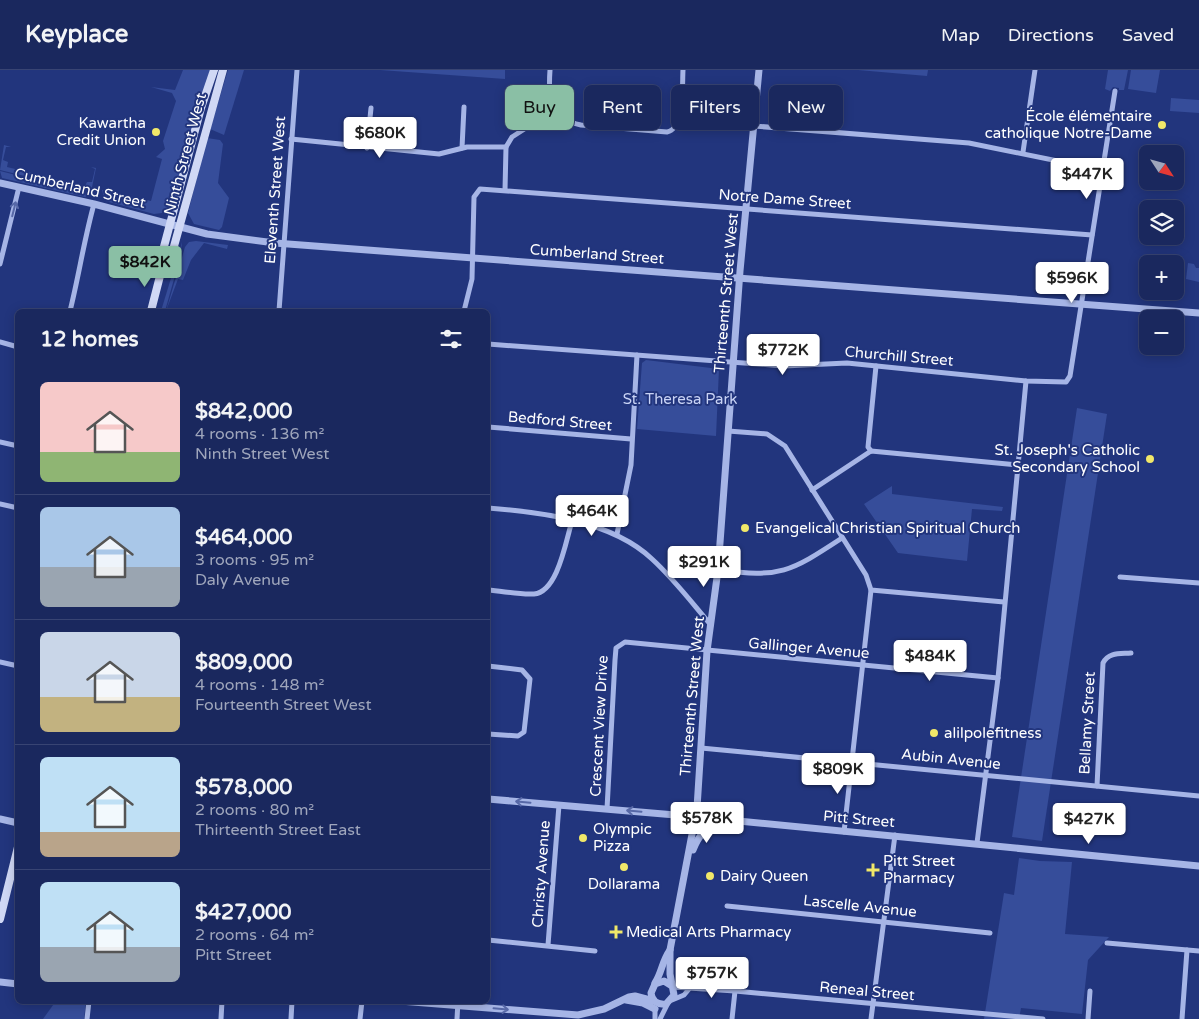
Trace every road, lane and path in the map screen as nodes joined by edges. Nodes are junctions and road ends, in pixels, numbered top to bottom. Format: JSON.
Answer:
{"nodes":[{"id":1,"x":214,"y":70,"type":"edge"},
{"id":2,"x":223,"y":70,"type":"edge"},
{"id":3,"x":297,"y":70,"type":"edge"},
{"id":4,"x":550,"y":70,"type":"edge"},
{"id":5,"x":684,"y":70,"type":"edge"},
{"id":6,"x":759,"y":70,"type":"edge"},
{"id":7,"x":1035,"y":70,"type":"edge"},
{"id":8,"x":549,"y":85,"type":"edge"},
{"id":9,"x":758,"y":85,"type":"edge"},
{"id":10,"x":1115,"y":91,"type":"dead end"},
{"id":11,"x":464,"y":107,"type":"dead end"},
{"id":12,"x":371,"y":108,"type":"dead end"},
{"id":13,"x":574,"y":123,"type":"edge"},
{"id":14,"x":759,"y":126,"type":"edge"},
{"id":15,"x":519,"y":130,"type":"edge"},
{"id":16,"x":754,"y":130,"type":"edge"},
{"id":17,"x":291,"y":139,"type":"junction"},
{"id":18,"x":506,"y":147,"type":"junction"},
{"id":19,"x":367,"y":148,"type":"junction"},
{"id":20,"x":462,"y":148,"type":"junction"},
{"id":21,"x":1022,"y":152,"type":"junction"},
{"id":22,"x":1102,"y":170,"type":"junction"},
{"id":23,"x":0,"y":183,"type":"edge"},
{"id":24,"x":19,"y":188,"type":"junction"},
{"id":25,"x":506,"y":190,"type":"junction"},
{"id":26,"x":94,"y":204,"type":"junction"},
{"id":27,"x":746,"y":209,"type":"junction"},
{"id":28,"x":170,"y":224,"type":"junction"},
{"id":29,"x":179,"y":227,"type":"junction"},
{"id":30,"x":1092,"y":234,"type":"junction"},
{"id":31,"x":282,"y":244,"type":"junction"},
{"id":32,"x":472,"y":259,"type":"junction"},
{"id":33,"x":0,"y":264,"type":"edge"},
{"id":34,"x":161,"y":272,"type":"junction"},
{"id":35,"x":740,"y":278,"type":"junction"},
{"id":36,"x":1082,"y":304,"type":"junction"},
{"id":37,"x":70,"y":309,"type":"edge"},
{"id":38,"x":151,"y":309,"type":"edge"},
{"id":39,"x":278,"y":309,"type":"edge"},
{"id":40,"x":464,"y":309,"type":"edge"},
{"id":41,"x":1199,"y":313,"type":"edge"},
{"id":42,"x":0,"y":342,"type":"edge"},
{"id":43,"x":490,"y":344,"type":"edge"},
{"id":44,"x":15,"y":346,"type":"edge"},
{"id":45,"x":637,"y":355,"type":"junction"},
{"id":46,"x":734,"y":362,"type":"junction"},
{"id":47,"x":876,"y":366,"type":"junction"},
{"id":48,"x":1026,"y":381,"type":"junction"},
{"id":49,"x":490,"y":427,"type":"edge"},
{"id":50,"x":728,"y":431,"type":"junction"},
{"id":51,"x":631,"y":439,"type":"junction"},
{"id":52,"x":0,"y":442,"type":"edge"},
{"id":53,"x":15,"y":445,"type":"edge"},
{"id":54,"x":871,"y":451,"type":"junction"},
{"id":55,"x":1018,"y":465,"type":"junction"},
{"id":56,"x":812,"y":490,"type":"junction"},
{"id":57,"x":0,"y":504,"type":"edge"},
{"id":58,"x":15,"y":507,"type":"edge"},
{"id":59,"x":490,"y":508,"type":"edge"},
{"id":60,"x":572,"y":521,"type":"junction"},
{"id":61,"x":616,"y":534,"type":"junction"},
{"id":62,"x":842,"y":538,"type":"junction"},
{"id":63,"x":718,"y":570,"type":"junction"},
{"id":64,"x":1120,"y":577,"type":"dead end"},
{"id":65,"x":1199,"y":583,"type":"edge"},
{"id":66,"x":490,"y":590,"type":"edge"},
{"id":67,"x":871,"y":590,"type":"junction"},
{"id":68,"x":1004,"y":602,"type":"junction"},
{"id":69,"x":711,"y":625,"type":"junction"},
{"id":70,"x":707,"y":650,"type":"junction"},
{"id":71,"x":1131,"y":653,"type":"dead end"},
{"id":72,"x":0,"y":662,"type":"edge"},
{"id":73,"x":15,"y":665,"type":"edge"},
{"id":74,"x":490,"y":666,"type":"edge"},
{"id":75,"x":864,"y":666,"type":"junction"},
{"id":76,"x":998,"y":678,"type":"junction"},
{"id":77,"x":490,"y":734,"type":"edge"},
{"id":78,"x":701,"y":748,"type":"junction"},
{"id":79,"x":852,"y":762,"type":"junction"},
{"id":80,"x":985,"y":775,"type":"junction"},
{"id":81,"x":1096,"y":786,"type":"junction"},
{"id":82,"x":1199,"y":796,"type":"edge"},
{"id":83,"x":490,"y":799,"type":"edge"},
{"id":84,"x":559,"y":805,"type":"junction"},
{"id":85,"x":607,"y":809,"type":"junction"},
{"id":86,"x":695,"y":817,"type":"junction"},
{"id":87,"x":0,"y":819,"type":"edge"},
{"id":88,"x":722,"y":821,"type":"junction"},
{"id":89,"x":15,"y":822,"type":"edge"},
{"id":90,"x":844,"y":832,"type":"junction"},
{"id":91,"x":896,"y":836,"type":"junction"},
{"id":92,"x":978,"y":843,"type":"junction"},
{"id":93,"x":15,"y":859,"type":"edge"},
{"id":94,"x":688,"y":862,"type":"junction"},
{"id":95,"x":1199,"y":866,"type":"edge"},
{"id":96,"x":727,"y":906,"type":"dead end"},
{"id":97,"x":0,"y":919,"type":"edge"},
{"id":98,"x":884,"y":920,"type":"junction"},
{"id":99,"x":990,"y":933,"type":"dead end"},
{"id":100,"x":490,"y":940,"type":"edge"},
{"id":101,"x":1107,"y":944,"type":"dead end"},
{"id":102,"x":548,"y":945,"type":"junction"},
{"id":103,"x":670,"y":950,"type":"junction"},
{"id":104,"x":1187,"y":950,"type":"junction"},
{"id":105,"x":595,"y":951,"type":"dead end"},
{"id":106,"x":1199,"y":951,"type":"edge"},
{"id":107,"x":0,"y":982,"type":"edge"},
{"id":108,"x":15,"y":984,"type":"edge"},
{"id":109,"x":655,"y":984,"type":"junction"},
{"id":110,"x":672,"y":987,"type":"junction"},
{"id":111,"x":688,"y":990,"type":"junction"},
{"id":112,"x":735,"y":991,"type":"junction"},
{"id":113,"x":1090,"y":991,"type":"dead end"},
{"id":114,"x":670,"y":1002,"type":"junction"},
{"id":115,"x":90,"y":1004,"type":"edge"},
{"id":116,"x":222,"y":1004,"type":"edge"},
{"id":117,"x":292,"y":1004,"type":"edge"},
{"id":118,"x":362,"y":1004,"type":"edge"},
{"id":119,"x":458,"y":1004,"type":"edge"},
{"id":120,"x":655,"y":1004,"type":"junction"},
{"id":121,"x":872,"y":1004,"type":"junction"},
{"id":122,"x":582,"y":1017,"type":"edge"},
{"id":123,"x":1026,"y":1018,"type":"edge"},
{"id":124,"x":87,"y":1019,"type":"edge"},
{"id":125,"x":221,"y":1019,"type":"edge"},
{"id":126,"x":290,"y":1019,"type":"edge"},
{"id":127,"x":360,"y":1019,"type":"edge"},
{"id":128,"x":457,"y":1019,"type":"edge"},
{"id":129,"x":655,"y":1019,"type":"edge"},
{"id":130,"x":660,"y":1019,"type":"edge"},
{"id":131,"x":732,"y":1019,"type":"edge"},
{"id":132,"x":871,"y":1019,"type":"edge"},
{"id":133,"x":1043,"y":1019,"type":"edge"},
{"id":134,"x":1088,"y":1019,"type":"edge"},
{"id":135,"x":1182,"y":1019,"type":"edge"}],
"edges":[{"from":1,"to":28,"type":"main road","name":"Ninth Street West"},
{"from":2,"to":29,"type":"main road","name":"Ninth Street West"},
{"from":3,"to":17,"type":"street","name":"Eleventh Street West"},
{"from":4,"to":8,"type":"street"},
{"from":5,"to":13,"type":"street"},
{"from":6,"to":9,"type":"street","name":"Thirteenth Street West"},
{"from":7,"to":21,"type":"street"},
{"from":10,"to":22,"type":"street"},
{"from":11,"to":20,"type":"street"},
{"from":12,"to":19,"type":"street"},
{"from":14,"to":21,"type":"street"},
{"from":15,"to":18,"type":"street"},
{"from":16,"to":27,"type":"street","name":"Thirteenth Street West"},
{"from":17,"to":19,"type":"street"},
{"from":17,"to":31,"type":"street","name":"Eleventh Street West"},
{"from":18,"to":20,"type":"street"},
{"from":18,"to":25,"type":"street"},
{"from":19,"to":20,"type":"street"},
{"from":21,"to":22,"type":"street"},
{"from":22,"to":30,"type":"street"},
{"from":23,"to":24,"type":"street","name":"Cumberland Street"},
{"from":24,"to":26,"type":"street","name":"Cumberland Street"},
{"from":33,"to":24,"type":"street","one_way":true},
{"from":25,"to":27,"type":"street","name":"Notre Dame Street"},
{"from":25,"to":32,"type":"street","name":"Notre Dame Street"},
{"from":26,"to":28,"type":"street","name":"Cumberland Street"},
{"from":26,"to":37,"type":"street"},
{"from":27,"to":30,"type":"street","name":"Notre Dame Street"},
{"from":27,"to":35,"type":"street","name":"Thirteenth Street West"},
{"from":28,"to":29,"type":"street","name":"Cumberland Street"},
{"from":28,"to":34,"type":"main road","name":"Ninth Street West"},
{"from":29,"to":31,"type":"street","name":"Cumberland Street"},
{"from":29,"to":34,"type":"main road","name":"Ninth Street West"},
{"from":30,"to":36,"type":"street"},
{"from":31,"to":32,"type":"street","name":"Cumberland Street"},
{"from":31,"to":39,"type":"street","name":"Eleventh Street West"},
{"from":32,"to":35,"type":"street","name":"Cumberland Street"},
{"from":32,"to":40,"type":"street"},
{"from":34,"to":38,"type":"main road","name":"Ninth Street West"},
{"from":35,"to":36,"type":"street","name":"Cumberland Street"},
{"from":35,"to":46,"type":"street","name":"Thirteenth Street West"},
{"from":36,"to":41,"type":"street","name":"Cumberland Street"},
{"from":36,"to":48,"type":"street","name":"Churchill Street"},
{"from":42,"to":44,"type":"street"},
{"from":43,"to":45,"type":"street","name":"Churchill Street"},
{"from":45,"to":46,"type":"street","name":"Churchill Street"},
{"from":45,"to":51,"type":"street"},
{"from":46,"to":47,"type":"street","name":"Churchill Street"},
{"from":46,"to":50,"type":"street","name":"Thirteenth Street West"},
{"from":47,"to":48,"type":"street","name":"Churchill Street"},
{"from":47,"to":54,"type":"street"},
{"from":48,"to":55,"type":"street"},
{"from":49,"to":51,"type":"street","name":"Bedford Street"},
{"from":50,"to":56,"type":"street"},
{"from":50,"to":63,"type":"street","name":"Thirteenth Street West"},
{"from":51,"to":61,"type":"street"},
{"from":52,"to":53,"type":"street"},
{"from":54,"to":55,"type":"street"},
{"from":54,"to":56,"type":"street"},
{"from":55,"to":68,"type":"street"},
{"from":56,"to":62,"type":"street"},
{"from":57,"to":58,"type":"street"},
{"from":59,"to":60,"type":"street"},
{"from":60,"to":61,"type":"street"},
{"from":60,"to":66,"type":"street"},
{"from":61,"to":69,"type":"street"},
{"from":62,"to":63,"type":"street"},
{"from":62,"to":67,"type":"street"},
{"from":63,"to":69,"type":"street","name":"Thirteenth Street West"},
{"from":64,"to":65,"type":"street"},
{"from":67,"to":68,"type":"street"},
{"from":67,"to":75,"type":"street"},
{"from":68,"to":76,"type":"street"},
{"from":69,"to":70,"type":"street","name":"Thirteenth Street West"},
{"from":70,"to":75,"type":"street","name":"Gallinger Avenue"},
{"from":70,"to":78,"type":"street","name":"Thirteenth Street West"},
{"from":70,"to":85,"type":"street","name":"Crescent View Drive"},
{"from":71,"to":81,"type":"street","name":"Bellamy Street"},
{"from":72,"to":73,"type":"street"},
{"from":74,"to":77,"type":"street"},
{"from":75,"to":76,"type":"street","name":"Gallinger Avenue"},
{"from":75,"to":79,"type":"street"},
{"from":76,"to":80,"type":"street"},
{"from":78,"to":79,"type":"street","name":"Aubin Avenue"},
{"from":78,"to":86,"type":"street","name":"Thirteenth Street West"},
{"from":79,"to":80,"type":"street","name":"Aubin Avenue"},
{"from":79,"to":90,"type":"street"},
{"from":80,"to":81,"type":"street","name":"Aubin Avenue"},
{"from":80,"to":92,"type":"street"},
{"from":81,"to":82,"type":"street","name":"Aubin Avenue"},
{"from":84,"to":83,"type":"street","name":"Pitt Street","one_way":true},
{"from":84,"to":85,"type":"street","name":"Pitt Street"},
{"from":84,"to":102,"type":"street","name":"Christy Avenue"},
{"from":86,"to":85,"type":"street","name":"Pitt Street","one_way":true},
{"from":86,"to":88,"type":"street","name":"Pitt Street"},
{"from":86,"to":94,"type":"street","name":"Thirteenth Street West"},
{"from":87,"to":89,"type":"street"},
{"from":88,"to":90,"type":"street","name":"Pitt Street"},
{"from":88,"to":94,"type":"street"},
{"from":90,"to":91,"type":"street","name":"Pitt Street"},
{"from":91,"to":92,"type":"street","name":"Pitt Street"},
{"from":91,"to":98,"type":"street"},
{"from":92,"to":95,"type":"street","name":"Pitt Street"},
{"from":93,"to":97,"type":"main road"},
{"from":94,"to":103,"type":"street"},
{"from":96,"to":98,"type":"street","name":"Lascelle Avenue"},
{"from":98,"to":99,"type":"street","name":"Lascelle Avenue"},
{"from":98,"to":121,"type":"street"},
{"from":100,"to":102,"type":"street"},
{"from":101,"to":104,"type":"street"},
{"from":102,"to":105,"type":"street"},
{"from":103,"to":109,"type":"street"},
{"from":103,"to":110,"type":"street"},
{"from":104,"to":106,"type":"street"},
{"from":104,"to":135,"type":"street"},
{"from":107,"to":108,"type":"street"},
{"from":109,"to":110,"type":"street"},
{"from":109,"to":120,"type":"street"},
{"from":110,"to":111,"type":"street","name":"Reneal Street"},
{"from":110,"to":114,"type":"street"},
{"from":111,"to":112,"type":"street","name":"Reneal Street"},
{"from":111,"to":114,"type":"street"},
{"from":112,"to":121,"type":"street","name":"Reneal Street"},
{"from":112,"to":131,"type":"street"},
{"from":113,"to":134,"type":"street"},
{"from":114,"to":120,"type":"street"},
{"from":114,"to":130,"type":"street"},
{"from":115,"to":124,"type":"street"},
{"from":116,"to":125,"type":"street"},
{"from":117,"to":126,"type":"street"},
{"from":118,"to":127,"type":"street"},
{"from":119,"to":122,"type":"street","one_way":true},
{"from":119,"to":128,"type":"street"},
{"from":120,"to":122,"type":"street"},
{"from":120,"to":129,"type":"street"},
{"from":121,"to":123,"type":"street","name":"Reneal Street"},
{"from":121,"to":132,"type":"street"},
{"from":123,"to":133,"type":"street","name":"Reneal Street"}]}
